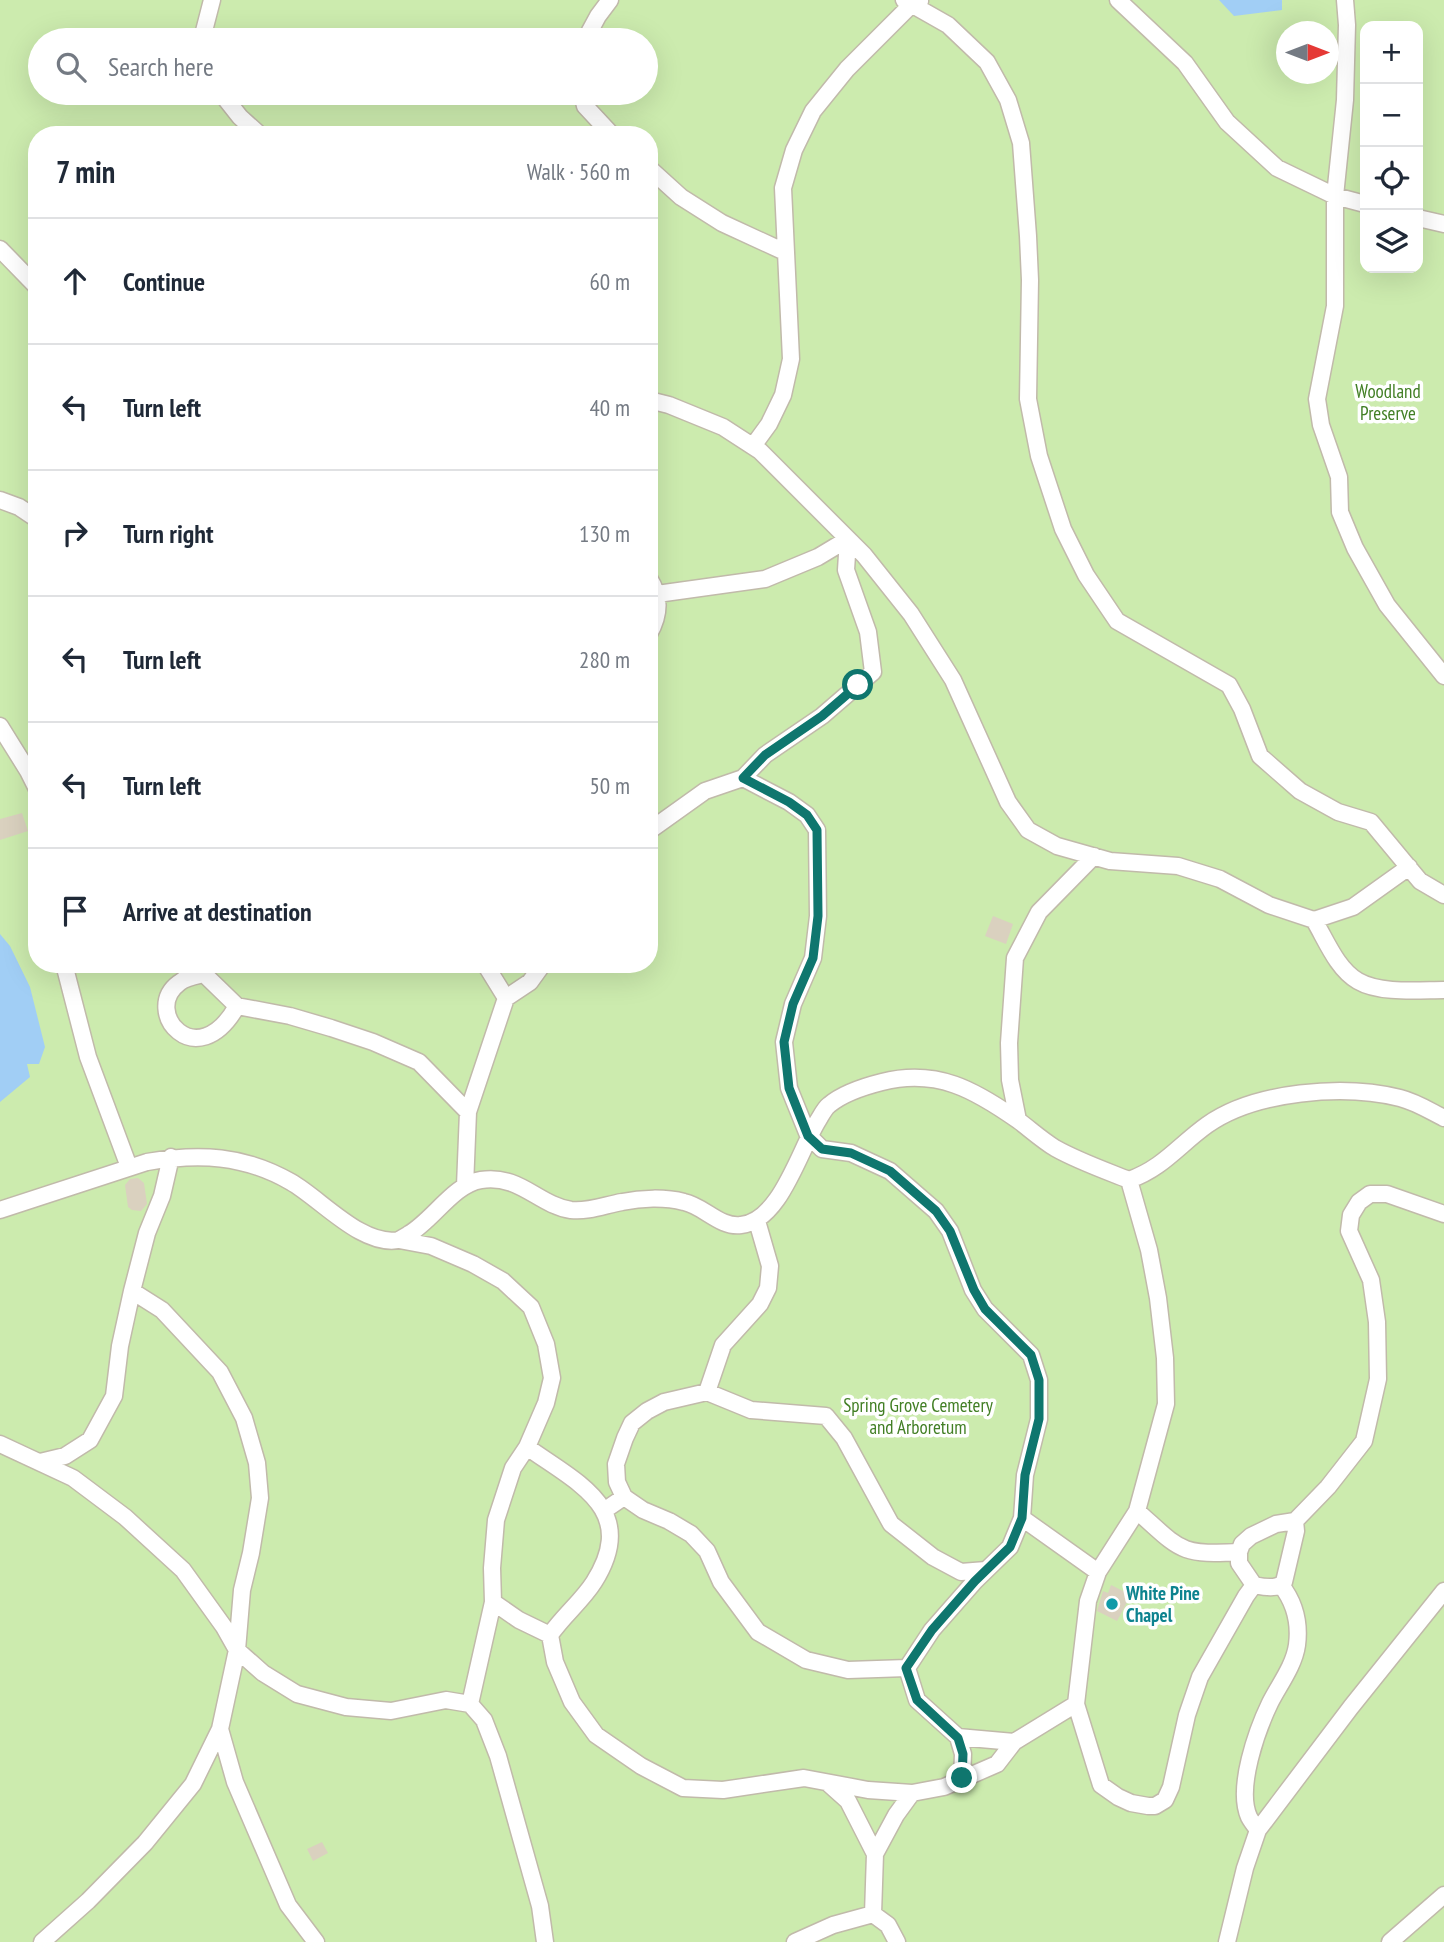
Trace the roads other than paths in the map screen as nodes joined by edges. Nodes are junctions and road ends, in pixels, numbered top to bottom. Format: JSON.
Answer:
{"nodes":[{"id":1,"x":212,"y":0,"type":"edge"},
{"id":2,"x":610,"y":0,"type":"edge"},
{"id":3,"x":1118,"y":0,"type":"edge"},
{"id":4,"x":1345,"y":0,"type":"edge"},
{"id":5,"x":913,"y":1,"type":"edge"},
{"id":6,"x":205,"y":28,"type":"edge"},
{"id":7,"x":592,"y":28,"type":"edge"},
{"id":8,"x":230,"y":105,"type":"edge"},
{"id":9,"x":585,"y":105,"type":"edge"},
{"id":10,"x":250,"y":126,"type":"edge"},
{"id":11,"x":604,"y":126,"type":"edge"},
{"id":12,"x":658,"y":176,"type":"edge"},
{"id":13,"x":1335,"y":196,"type":"junction"},
{"id":14,"x":1360,"y":203,"type":"edge"},
{"id":15,"x":1423,"y":219,"type":"edge"},
{"id":16,"x":1444,"y":224,"type":"edge"},
{"id":17,"x":0,"y":249,"type":"edge"},
{"id":18,"x":785,"y":252,"type":"junction"},
{"id":19,"x":28,"y":278,"type":"edge"},
{"id":20,"x":658,"y":402,"type":"edge"},
{"id":21,"x":753,"y":446,"type":"junction"},
{"id":22,"x":0,"y":500,"type":"edge"},
{"id":23,"x":28,"y":514,"type":"edge"},
{"id":24,"x":848,"y":540,"type":"junction"},
{"id":25,"x":658,"y":594,"type":"edge"},
{"id":26,"x":1444,"y":676,"type":"edge"},
{"id":27,"x":0,"y":726,"type":"edge"},
{"id":28,"x":28,"y":769,"type":"edge"},
{"id":29,"x":743,"y":778,"type":"junction"},
{"id":30,"x":658,"y":825,"type":"edge"},
{"id":31,"x":1094,"y":856,"type":"junction"},
{"id":32,"x":1409,"y":867,"type":"junction"},
{"id":33,"x":1444,"y":895,"type":"edge"},
{"id":34,"x":1314,"y":919,"type":"junction"},
{"id":35,"x":66,"y":973,"type":"edge"},
{"id":36,"x":196,"y":973,"type":"edge"},
{"id":37,"x":208,"y":973,"type":"edge"},
{"id":38,"x":491,"y":973,"type":"edge"},
{"id":39,"x":537,"y":973,"type":"edge"},
{"id":40,"x":1444,"y":990,"type":"edge"},
{"id":41,"x":506,"y":998,"type":"junction"},
{"id":42,"x":237,"y":1006,"type":"junction"},
{"id":43,"x":468,"y":1112,"type":"junction"},
{"id":44,"x":1444,"y":1118,"type":"edge"},
{"id":45,"x":1018,"y":1120,"type":"junction"},
{"id":46,"x":808,"y":1136,"type":"junction"},
{"id":47,"x":171,"y":1157,"type":"junction"},
{"id":48,"x":129,"y":1167,"type":"junction"},
{"id":49,"x":1129,"y":1180,"type":"junction"},
{"id":50,"x":465,"y":1186,"type":"junction"},
{"id":51,"x":0,"y":1210,"type":"edge"},
{"id":52,"x":1444,"y":1214,"type":"edge"},
{"id":53,"x":757,"y":1221,"type":"junction"},
{"id":54,"x":399,"y":1240,"type":"junction"},
{"id":55,"x":132,"y":1291,"type":"junction"},
{"id":56,"x":707,"y":1392,"type":"junction"},
{"id":57,"x":0,"y":1444,"type":"edge"},
{"id":58,"x":527,"y":1447,"type":"junction"},
{"id":59,"x":40,"y":1462,"type":"junction"},
{"id":60,"x":624,"y":1497,"type":"junction"},
{"id":61,"x":605,"y":1510,"type":"junction"},
{"id":62,"x":1137,"y":1511,"type":"junction"},
{"id":63,"x":1022,"y":1518,"type":"junction"},
{"id":64,"x":1295,"y":1521,"type":"junction"},
{"id":65,"x":1238,"y":1552,"type":"junction"},
{"id":66,"x":986,"y":1570,"type":"junction"},
{"id":67,"x":1098,"y":1572,"type":"junction"},
{"id":68,"x":1254,"y":1585,"type":"junction"},
{"id":69,"x":1281,"y":1585,"type":"junction"},
{"id":70,"x":1442,"y":1597,"type":"edge"},
{"id":71,"x":493,"y":1602,"type":"junction"},
{"id":72,"x":550,"y":1635,"type":"junction"},
{"id":73,"x":237,"y":1650,"type":"junction"},
{"id":74,"x":906,"y":1668,"type":"junction"},
{"id":75,"x":470,"y":1704,"type":"junction"},
{"id":76,"x":1076,"y":1704,"type":"junction"},
{"id":77,"x":220,"y":1729,"type":"junction"},
{"id":78,"x":958,"y":1738,"type":"junction"},
{"id":79,"x":1014,"y":1742,"type":"junction"},
{"id":80,"x":962,"y":1778,"type":"junction"},
{"id":81,"x":829,"y":1784,"type":"junction"},
{"id":82,"x":912,"y":1793,"type":"junction"},
{"id":83,"x":1258,"y":1830,"type":"junction"},
{"id":84,"x":875,"y":1854,"type":"junction"},
{"id":85,"x":1444,"y":1895,"type":"edge"},
{"id":86,"x":873,"y":1914,"type":"junction"},
{"id":87,"x":42,"y":1942,"type":"edge"},
{"id":88,"x":316,"y":1942,"type":"edge"},
{"id":89,"x":545,"y":1942,"type":"edge"},
{"id":90,"x":795,"y":1942,"type":"edge"},
{"id":91,"x":897,"y":1942,"type":"edge"},
{"id":92,"x":1227,"y":1942,"type":"edge"},
{"id":93,"x":1390,"y":1942,"type":"edge"}],
"edges":[{"from":1,"to":6,"type":"street"},
{"from":2,"to":7,"type":"street"},
{"from":3,"to":13,"type":"street"},
{"from":4,"to":13,"type":"street"},
{"from":5,"to":18,"type":"street"},
{"from":5,"to":32,"type":"street"},
{"from":8,"to":10,"type":"street"},
{"from":9,"to":11,"type":"street"},
{"from":12,"to":18,"type":"street"},
{"from":13,"to":14,"type":"street"},
{"from":13,"to":26,"type":"street"},
{"from":15,"to":16,"type":"street"},
{"from":17,"to":19,"type":"street"},
{"from":18,"to":21,"type":"street"},
{"from":20,"to":21,"type":"street"},
{"from":21,"to":24,"type":"street"},
{"from":22,"to":23,"type":"street"},
{"from":24,"to":25,"type":"street"},
{"from":24,"to":29,"type":"street"},
{"from":24,"to":31,"type":"street"},
{"from":27,"to":28,"type":"street"},
{"from":29,"to":30,"type":"street"},
{"from":29,"to":46,"type":"street"},
{"from":31,"to":34,"type":"street"},
{"from":31,"to":45,"type":"street"},
{"from":32,"to":33,"type":"street"},
{"from":32,"to":34,"type":"street"},
{"from":34,"to":40,"type":"street"},
{"from":35,"to":48,"type":"street"},
{"from":36,"to":42,"type":"street"},
{"from":37,"to":42,"type":"street"},
{"from":38,"to":41,"type":"street"},
{"from":39,"to":41,"type":"street"},
{"from":41,"to":43,"type":"street"},
{"from":42,"to":43,"type":"street"},
{"from":43,"to":50,"type":"street"},
{"from":44,"to":49,"type":"street"},
{"from":45,"to":46,"type":"street"},
{"from":45,"to":49,"type":"street"},
{"from":46,"to":53,"type":"street"},
{"from":46,"to":63,"type":"street"},
{"from":47,"to":48,"type":"street"},
{"from":47,"to":54,"type":"street"},
{"from":47,"to":55,"type":"street"},
{"from":48,"to":51,"type":"street"},
{"from":49,"to":62,"type":"street"},
{"from":50,"to":53,"type":"street"},
{"from":50,"to":54,"type":"street"},
{"from":52,"to":64,"type":"street"},
{"from":53,"to":56,"type":"street"},
{"from":54,"to":58,"type":"street"},
{"from":55,"to":59,"type":"street"},
{"from":55,"to":73,"type":"street"},
{"from":56,"to":60,"type":"street"},
{"from":56,"to":66,"type":"street"},
{"from":57,"to":59,"type":"street"},
{"from":58,"to":61,"type":"street"},
{"from":58,"to":71,"type":"street"},
{"from":59,"to":73,"type":"street"},
{"from":60,"to":61,"type":"street"},
{"from":60,"to":74,"type":"street"},
{"from":61,"to":72,"type":"street"},
{"from":62,"to":65,"type":"street"},
{"from":62,"to":67,"type":"street"},
{"from":63,"to":66,"type":"street"},
{"from":63,"to":67,"type":"street"},
{"from":64,"to":65,"type":"street"},
{"from":64,"to":69,"type":"street"},
{"from":65,"to":68,"type":"street"},
{"from":66,"to":74,"type":"street"},
{"from":67,"to":76,"type":"street"},
{"from":68,"to":69,"type":"street"},
{"from":68,"to":76,"type":"street"},
{"from":69,"to":83,"type":"street"},
{"from":70,"to":83,"type":"street"},
{"from":71,"to":72,"type":"street"},
{"from":71,"to":75,"type":"street"},
{"from":72,"to":81,"type":"street"},
{"from":73,"to":75,"type":"street"},
{"from":73,"to":77,"type":"street"},
{"from":74,"to":78,"type":"street"},
{"from":75,"to":89,"type":"street"},
{"from":76,"to":79,"type":"street"},
{"from":77,"to":87,"type":"street"},
{"from":77,"to":88,"type":"street"},
{"from":78,"to":79,"type":"street"},
{"from":78,"to":80,"type":"street"},
{"from":79,"to":80,"type":"street"},
{"from":80,"to":82,"type":"street"},
{"from":81,"to":82,"type":"street"},
{"from":81,"to":84,"type":"street"},
{"from":82,"to":84,"type":"street"},
{"from":83,"to":92,"type":"street"},
{"from":84,"to":86,"type":"street"},
{"from":85,"to":93,"type":"street"},
{"from":86,"to":90,"type":"street"},
{"from":86,"to":91,"type":"street"}]}
